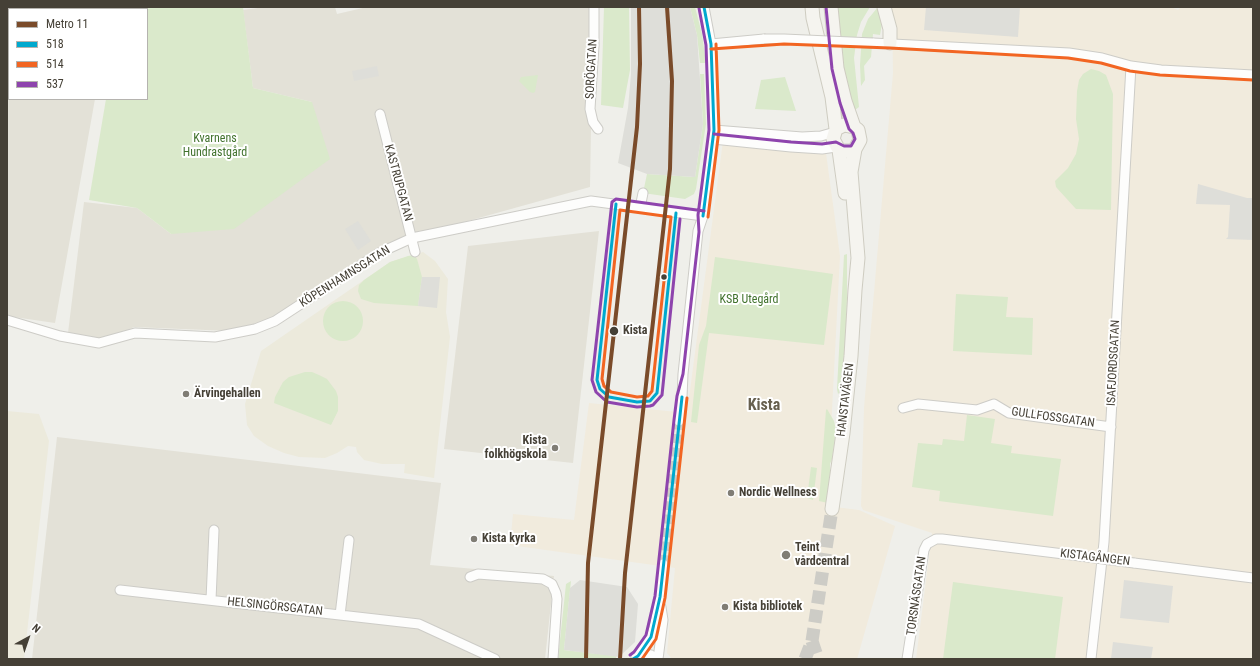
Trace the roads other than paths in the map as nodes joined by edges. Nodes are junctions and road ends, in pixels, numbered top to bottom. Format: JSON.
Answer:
{"nodes":[{"id":1,"x":594,"y":7,"type":"edge"},
{"id":2,"x":704,"y":7,"type":"edge"},
{"id":3,"x":812,"y":7,"type":"edge"},
{"id":4,"x":831,"y":7,"type":"edge"},
{"id":5,"x":885,"y":10,"type":"edge"},
{"id":6,"x":890,"y":43,"type":"junction"},
{"id":7,"x":711,"y":44,"type":"junction"},
{"id":8,"x":1131,"y":66,"type":"junction"},
{"id":9,"x":1253,"y":75,"type":"edge"},
{"id":10,"x":380,"y":114,"type":"dead end"},
{"id":11,"x":854,"y":127,"type":"junction"},
{"id":12,"x":598,"y":129,"type":"dead end"},
{"id":13,"x":836,"y":130,"type":"junction"},
{"id":14,"x":714,"y":134,"type":"junction"},
{"id":15,"x":838,"y":148,"type":"junction"},
{"id":16,"x":855,"y":148,"type":"junction"},
{"id":17,"x":643,"y":193,"type":"dead end"},
{"id":18,"x":640,"y":208,"type":"junction"},
{"id":19,"x":703,"y":216,"type":"junction"},
{"id":20,"x":412,"y":238,"type":"junction"},
{"id":21,"x":415,"y":252,"type":"dead end"},
{"id":22,"x":855,"y":290,"type":"junction"},
{"id":23,"x":7,"y":320,"type":"edge"},
{"id":24,"x":903,"y":408,"type":"dead end"},
{"id":25,"x":679,"y":421,"type":"tunnel mouth"},
{"id":26,"x":1111,"y":427,"type":"junction"},
{"id":27,"x":832,"y":509,"type":"tunnel mouth"},
{"id":28,"x":214,"y":530,"type":"dead end"},
{"id":29,"x":936,"y":539,"type":"joint"},
{"id":30,"x":349,"y":540,"type":"dead end"},
{"id":31,"x":664,"y":564,"type":"tunnel mouth"},
{"id":32,"x":470,"y":577,"type":"dead end"},
{"id":33,"x":1253,"y":578,"type":"edge"},
{"id":34,"x":120,"y":590,"type":"dead end"},
{"id":35,"x":660,"y":597,"type":"junction"},
{"id":36,"x":211,"y":600,"type":"junction"},
{"id":37,"x":340,"y":615,"type":"junction"},
{"id":38,"x":635,"y":657,"type":"edge"},
{"id":39,"x":495,"y":659,"type":"edge"},
{"id":40,"x":553,"y":659,"type":"edge"},
{"id":41,"x":657,"y":659,"type":"edge"},
{"id":42,"x":908,"y":659,"type":"edge"},
{"id":43,"x":1090,"y":659,"type":"edge"}],
"edges":[{"from":1,"to":12,"type":"street","name":"SORÖGATAN"},
{"from":2,"to":7,"type":"street"},
{"from":3,"to":13,"type":"main road","name":"HANSTAVÄGEN"},
{"from":4,"to":11,"type":"main road","name":"HANSTAVÄGEN"},
{"from":5,"to":6,"type":"main road"},
{"from":6,"to":7,"type":"street","bridge":true},
{"from":6,"to":8,"type":"street"},
{"from":7,"to":14,"type":"street"},
{"from":8,"to":9,"type":"street"},
{"from":8,"to":26,"type":"street","name":"ISAFJORDSGATAN"},
{"from":10,"to":20,"type":"street","name":"KASTRUPGATAN"},
{"from":11,"to":13,"type":"main road"},
{"from":11,"to":16,"type":"main road","name":"HANSTAVÄGEN"},
{"from":13,"to":14,"type":"street"},
{"from":13,"to":15,"type":"main road","name":"HANSTAVÄGEN"},
{"from":14,"to":15,"type":"street"},
{"from":14,"to":19,"type":"street"},
{"from":15,"to":16,"type":"main road"},
{"from":15,"to":22,"type":"main road","name":"HANSTAVÄGEN"},
{"from":16,"to":22,"type":"main road","name":"HANSTAVÄGEN"},
{"from":17,"to":18,"type":"street"},
{"from":18,"to":19,"type":"street","name":"KÖPENHAMNSGATAN"},
{"from":18,"to":20,"type":"street","name":"KÖPENHAMNSGATAN"},
{"from":19,"to":25,"type":"street"},
{"from":20,"to":21,"type":"street","name":"KASTRUPGATAN"},
{"from":20,"to":23,"type":"street","name":"KÖPENHAMNSGATAN"},
{"from":22,"to":27,"type":"main road","name":"HANSTAVÄGEN"},
{"from":24,"to":26,"type":"street","name":"GULLFOSSGATAN"},
{"from":26,"to":43,"type":"street","name":"ISAFJORDSGATAN"},
{"from":28,"to":36,"type":"street","name":"HELSINGÖRSGATAN"},
{"from":29,"to":33,"type":"street","name":"KISTAGÅNGEN","bridge":true},
{"from":29,"to":42,"type":"street","name":"TORSNÄSGATAN"},
{"from":30,"to":37,"type":"street","name":"HELSINGÖRSGATAN"},
{"from":31,"to":35,"type":"street"},
{"from":32,"to":40,"type":"street"},
{"from":34,"to":36,"type":"street","name":"HELSINGÖRSGATAN"},
{"from":35,"to":38,"type":"street"},
{"from":35,"to":41,"type":"street"},
{"from":36,"to":37,"type":"street","name":"HELSINGÖRSGATAN"},
{"from":37,"to":39,"type":"street","name":"HELSINGÖRSGATAN"},
{"from":38,"to":41,"type":"street"}]}
